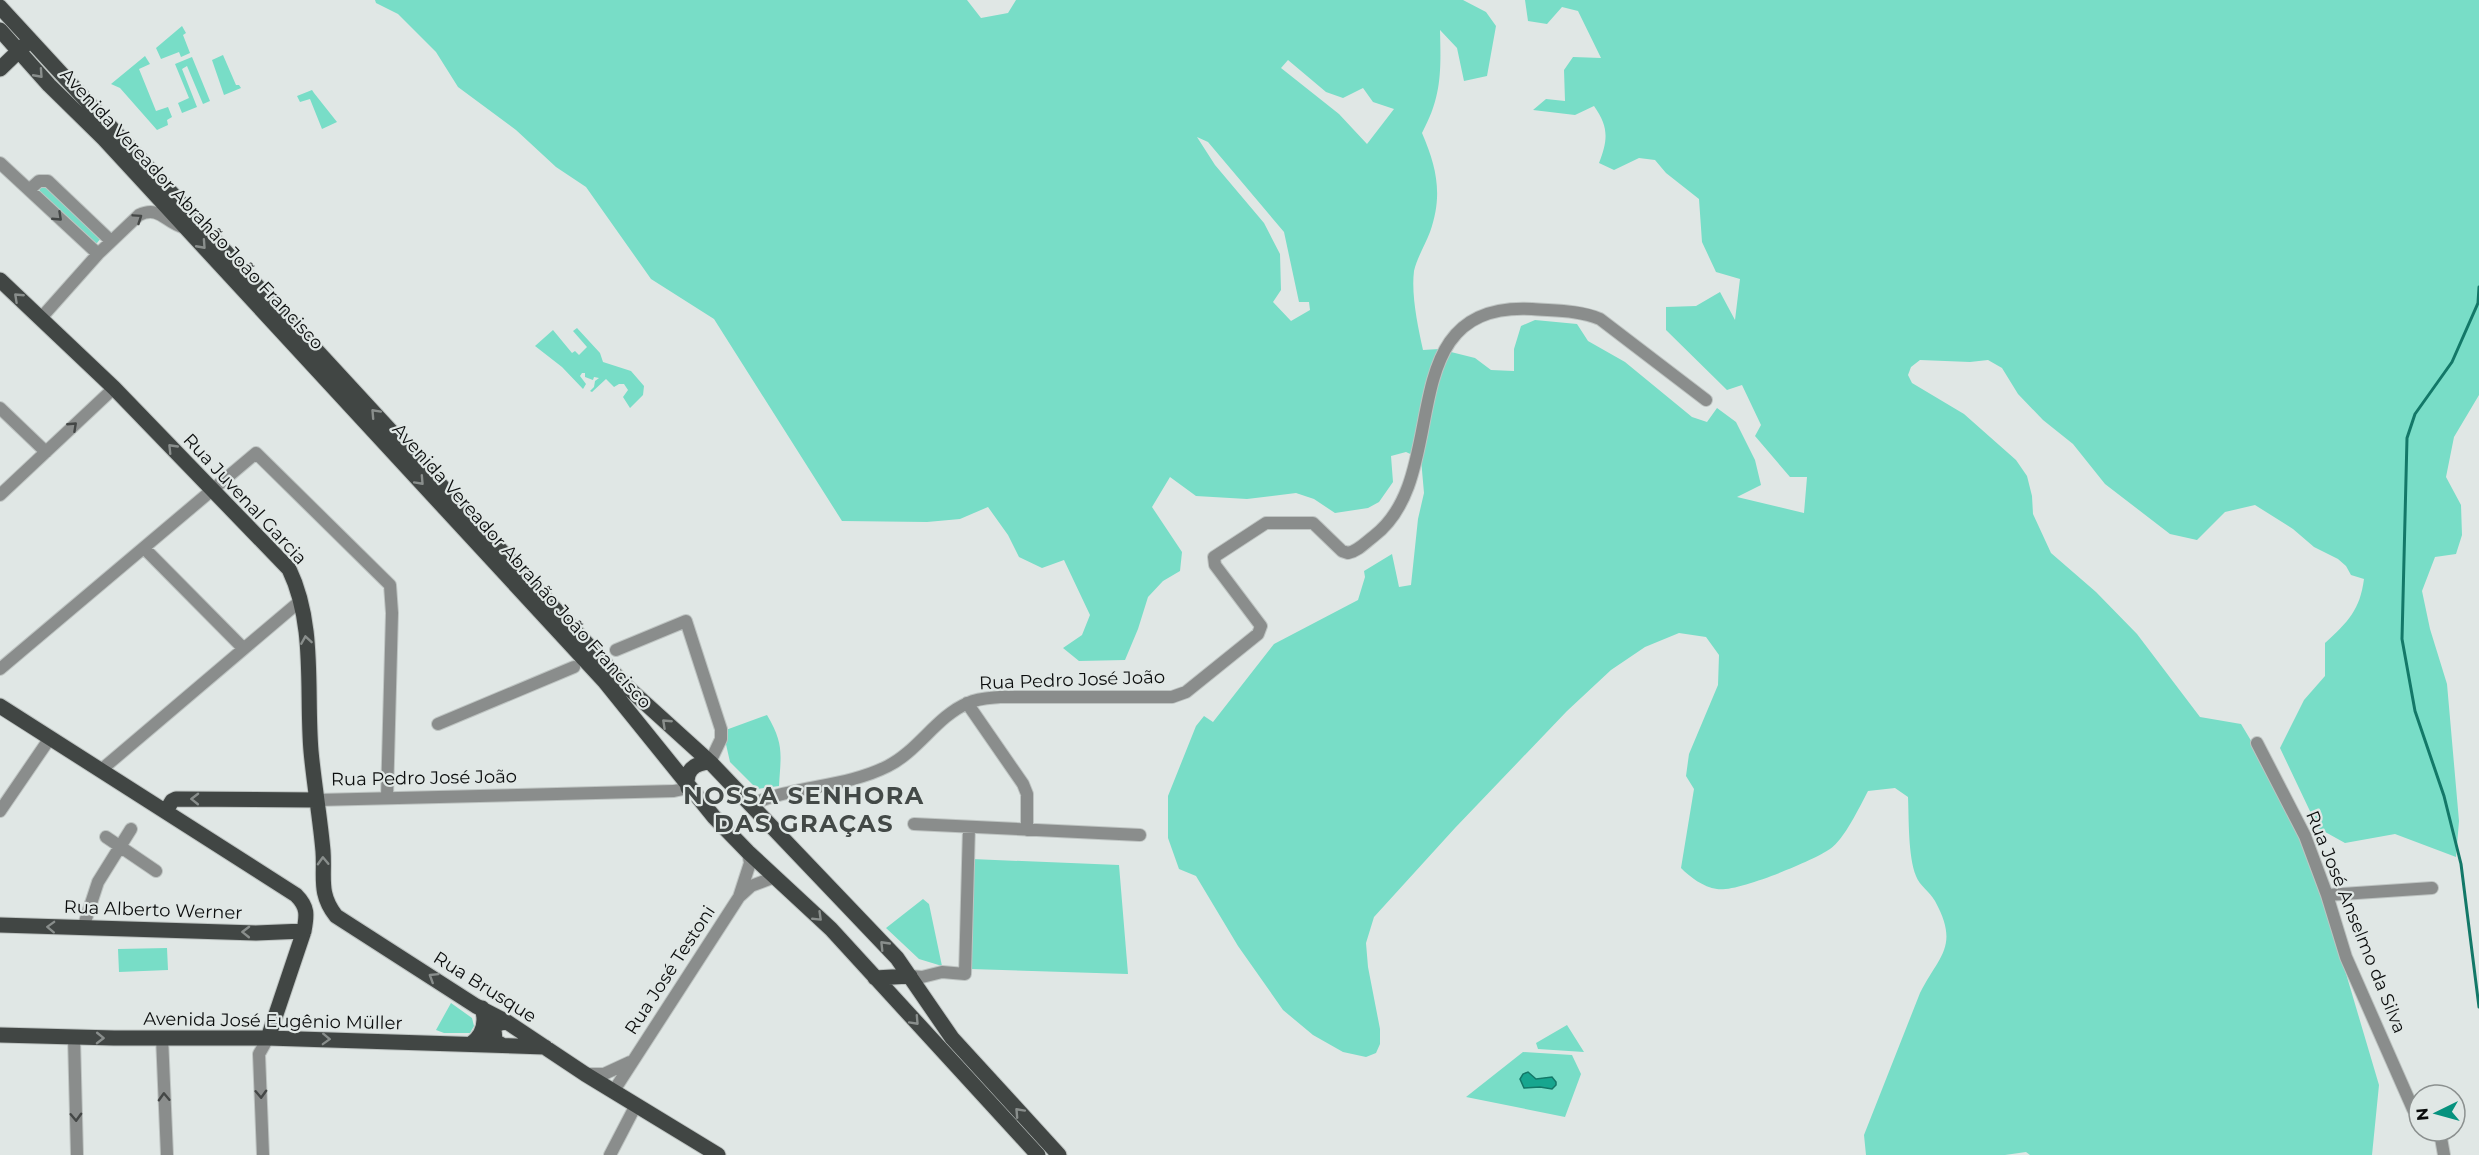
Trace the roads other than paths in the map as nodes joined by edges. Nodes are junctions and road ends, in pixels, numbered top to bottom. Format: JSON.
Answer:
{"nodes":[{"id":1,"x":0,"y":7,"type":"edge"},
{"id":2,"x":0,"y":30,"type":"edge"},
{"id":3,"x":28,"y":47,"type":"junction"},
{"id":4,"x":0,"y":69,"type":"edge"},
{"id":5,"x":0,"y":163,"type":"edge"},
{"id":6,"x":29,"y":190,"type":"junction"},
{"id":7,"x":185,"y":228,"type":"junction"},
{"id":8,"x":111,"y":241,"type":"junction"},
{"id":9,"x":98,"y":254,"type":"junction"},
{"id":10,"x":0,"y":280,"type":"edge"},
{"id":11,"x":41,"y":318,"type":"junction"},
{"id":12,"x":114,"y":388,"type":"junction"},
{"id":13,"x":1706,"y":400,"type":"dead end"},
{"id":14,"x":0,"y":408,"type":"edge"},
{"id":15,"x":46,"y":452,"type":"junction"},
{"id":16,"x":213,"y":490,"type":"junction"},
{"id":17,"x":0,"y":495,"type":"edge"},
{"id":18,"x":144,"y":548,"type":"junction"},
{"id":19,"x":299,"y":602,"type":"junction"},
{"id":20,"x":243,"y":648,"type":"junction"},
{"id":21,"x":616,"y":650,"type":"dead end"},
{"id":22,"x":574,"y":667,"type":"dead end"},
{"id":23,"x":0,"y":669,"type":"edge"},
{"id":24,"x":967,"y":703,"type":"junction"},
{"id":25,"x":0,"y":706,"type":"edge"},
{"id":26,"x":438,"y":724,"type":"dead end"},
{"id":27,"x":50,"y":738,"type":"junction"},
{"id":28,"x":2257,"y":742,"type":"dead end"},
{"id":29,"x":710,"y":762,"type":"junction"},
{"id":30,"x":101,"y":770,"type":"junction"},
{"id":31,"x":688,"y":788,"type":"junction"},
{"id":32,"x":387,"y":798,"type":"junction"},
{"id":33,"x":317,"y":800,"type":"junction"},
{"id":34,"x":750,"y":805,"type":"junction"},
{"id":35,"x":166,"y":811,"type":"junction"},
{"id":36,"x":0,"y":812,"type":"edge"},
{"id":37,"x":914,"y":824,"type":"dead end"},
{"id":38,"x":969,"y":827,"type":"junction"},
{"id":39,"x":131,"y":829,"type":"dead end"},
{"id":40,"x":1027,"y":830,"type":"junction"},
{"id":41,"x":1140,"y":835,"type":"dead end"},
{"id":42,"x":106,"y":837,"type":"dead end"},
{"id":43,"x":120,"y":846,"type":"junction"},
{"id":44,"x":748,"y":852,"type":"junction"},
{"id":45,"x":156,"y":871,"type":"dead end"},
{"id":46,"x":775,"y":877,"type":"junction"},
{"id":47,"x":2432,"y":888,"type":"dead end"},
{"id":48,"x":2327,"y":895,"type":"junction"},
{"id":49,"x":739,"y":897,"type":"junction"},
{"id":50,"x":336,"y":916,"type":"joint"},
{"id":51,"x":0,"y":925,"type":"edge"},
{"id":52,"x":83,"y":928,"type":"junction"},
{"id":53,"x":304,"y":931,"type":"junction"},
{"id":54,"x":910,"y":976,"type":"junction"},
{"id":55,"x":875,"y":978,"type":"junction"},
{"id":56,"x":482,"y":1008,"type":"junction"},
{"id":57,"x":507,"y":1022,"type":"junction"},
{"id":58,"x":0,"y":1035,"type":"edge"},
{"id":59,"x":74,"y":1037,"type":"junction"},
{"id":60,"x":162,"y":1037,"type":"junction"},
{"id":61,"x":268,"y":1038,"type":"junction"},
{"id":62,"x":471,"y":1044,"type":"junction"},
{"id":63,"x":502,"y":1045,"type":"junction"},
{"id":64,"x":545,"y":1047,"type":"junction"},
{"id":65,"x":631,"y":1062,"type":"junction"},
{"id":66,"x":585,"y":1074,"type":"junction"},
{"id":67,"x":614,"y":1092,"type":"junction"},
{"id":68,"x":2407,"y":1095,"type":"edge"},
{"id":69,"x":636,"y":1105,"type":"junction"},
{"id":70,"x":77,"y":1155,"type":"edge"},
{"id":71,"x":167,"y":1155,"type":"edge"},
{"id":72,"x":263,"y":1155,"type":"edge"},
{"id":73,"x":610,"y":1155,"type":"edge"},
{"id":74,"x":718,"y":1155,"type":"edge"},
{"id":75,"x":1038,"y":1155,"type":"edge"},
{"id":76,"x":1059,"y":1155,"type":"edge"}],
"edges":[{"from":1,"to":3,"type":"main road","name":"Avenida Vereador Abrahão João Francisco"},
{"from":2,"to":3,"type":"main road","name":"Avenida Vereador Abrahão João Francisco"},
{"from":3,"to":4,"type":"main road"},
{"from":3,"to":7,"type":"main road","name":"Avenida Vereador Abrahão João Francisco","one_way":true},
{"from":29,"to":3,"type":"main road","name":"Avenida Vereador Abrahão João Francisco","one_way":true},
{"from":5,"to":6,"type":"street"},
{"from":6,"to":8,"type":"street"},
{"from":6,"to":9,"type":"street","one_way":true},
{"from":8,"to":7,"type":"street","one_way":true},
{"from":7,"to":31,"type":"main road","name":"Avenida Vereador Abrahão João Francisco","one_way":true},
{"from":8,"to":9,"type":"street"},
{"from":9,"to":11,"type":"street"},
{"from":11,"to":10,"type":"main road","name":"Rua Juvenal Garcia","one_way":true},
{"from":11,"to":12,"type":"main road","name":"Rua Juvenal Garcia"},
{"from":15,"to":12,"type":"street","one_way":true},
{"from":16,"to":12,"type":"main road","name":"Rua Juvenal Garcia","one_way":true},
{"from":13,"to":24,"type":"street","name":"Rua Pedro José João"},
{"from":14,"to":15,"type":"street"},
{"from":15,"to":17,"type":"street"},
{"from":16,"to":18,"type":"street"},
{"from":16,"to":19,"type":"main road","name":"Rua Juvenal Garcia"},
{"from":16,"to":32,"type":"street"},
{"from":18,"to":20,"type":"street"},
{"from":18,"to":23,"type":"street"},
{"from":19,"to":20,"type":"street"},
{"from":33,"to":19,"type":"main road","name":"Rua Juvenal Garcia","one_way":true},
{"from":20,"to":30,"type":"street"},
{"from":21,"to":29,"type":"street"},
{"from":22,"to":26,"type":"street"},
{"from":24,"to":34,"type":"street","name":"Rua Pedro José João"},
{"from":24,"to":40,"type":"street"},
{"from":25,"to":27,"type":"main road"},
{"from":27,"to":30,"type":"main road"},
{"from":27,"to":36,"type":"street"},
{"from":28,"to":48,"type":"street","name":"Rua José Anselmo da Silva"},
{"from":29,"to":31,"type":"main road"},
{"from":29,"to":34,"type":"main road","name":"Avenida Vereador Abrahão João Francisco"},
{"from":30,"to":35,"type":"main road"},
{"from":31,"to":32,"type":"street","name":"Rua Pedro José João"},
{"from":31,"to":44,"type":"main road","name":"Avenida Vereador Abrahão João Francisco"},
{"from":32,"to":33,"type":"street","name":"Rua Pedro José João"},
{"from":33,"to":35,"type":"main road","name":"Rua Pedro José João","one_way":true},
{"from":50,"to":33,"type":"main road","name":"Rua Juvenal Garcia","one_way":true},
{"from":54,"to":34,"type":"main road","name":"Avenida Vereador Abrahão João Francisco","one_way":true},
{"from":35,"to":53,"type":"main road"},
{"from":37,"to":38,"type":"street"},
{"from":38,"to":40,"type":"street"},
{"from":38,"to":54,"type":"street"},
{"from":39,"to":43,"type":"street"},
{"from":40,"to":41,"type":"street"},
{"from":42,"to":43,"type":"street"},
{"from":43,"to":45,"type":"street"},
{"from":43,"to":52,"type":"street"},
{"from":44,"to":46,"type":"main road","name":"Avenida Vereador Abrahão João Francisco"},
{"from":44,"to":49,"type":"street","name":"Rua José Testoni"},
{"from":46,"to":49,"type":"street","name":"Rua José Testoni"},
{"from":46,"to":55,"type":"main road","name":"Avenida Vereador Abrahão João Francisco","one_way":true},
{"from":47,"to":48,"type":"street"},
{"from":48,"to":68,"type":"street","name":"Rua José Anselmo da Silva"},
{"from":49,"to":65,"type":"street","name":"Rua José Testoni"},
{"from":56,"to":50,"type":"main road","name":"Rua Brusque","one_way":true},
{"from":52,"to":51,"type":"main road","name":"Rua Alberto Werner","one_way":true},
{"from":53,"to":52,"type":"main road","name":"Rua Alberto Werner","one_way":true},
{"from":53,"to":61,"type":"main road"},
{"from":54,"to":55,"type":"main road"},
{"from":76,"to":54,"type":"main road","name":"Avenida Vereador Abrahão João Francisco","one_way":true},
{"from":55,"to":75,"type":"main road","name":"Avenida Vereador Abrahão João Francisco","one_way":true},
{"from":56,"to":57,"type":"main road","name":"Rua Brusque"},
{"from":56,"to":62,"type":"main road"},
{"from":57,"to":63,"type":"main road"},
{"from":57,"to":64,"type":"main road","name":"Rua Brusque"},
{"from":58,"to":59,"type":"main road","name":"Avenida José Eugênio Müller"},
{"from":59,"to":60,"type":"main road","name":"Avenida José Eugênio Müller","one_way":true},
{"from":59,"to":70,"type":"street","one_way":true},
{"from":60,"to":61,"type":"main road","name":"Avenida José Eugênio Müller"},
{"from":71,"to":60,"type":"street","one_way":true},
{"from":61,"to":62,"type":"main road","name":"Avenida José Eugênio Müller","one_way":true},
{"from":61,"to":72,"type":"street","one_way":true},
{"from":62,"to":63,"type":"main road","name":"Avenida José Eugênio Müller"},
{"from":63,"to":64,"type":"main road","name":"Avenida José Eugênio Müller"},
{"from":64,"to":66,"type":"main road","name":"Rua Brusque"},
{"from":65,"to":66,"type":"street","name":"Rua José Testoni"},
{"from":65,"to":67,"type":"street","name":"Rua José Testoni"},
{"from":66,"to":67,"type":"main road","name":"Rua Brusque"},
{"from":67,"to":69,"type":"main road","name":"Rua Brusque"},
{"from":69,"to":73,"type":"street"},
{"from":69,"to":74,"type":"main road","name":"Rua Brusque"}]}
